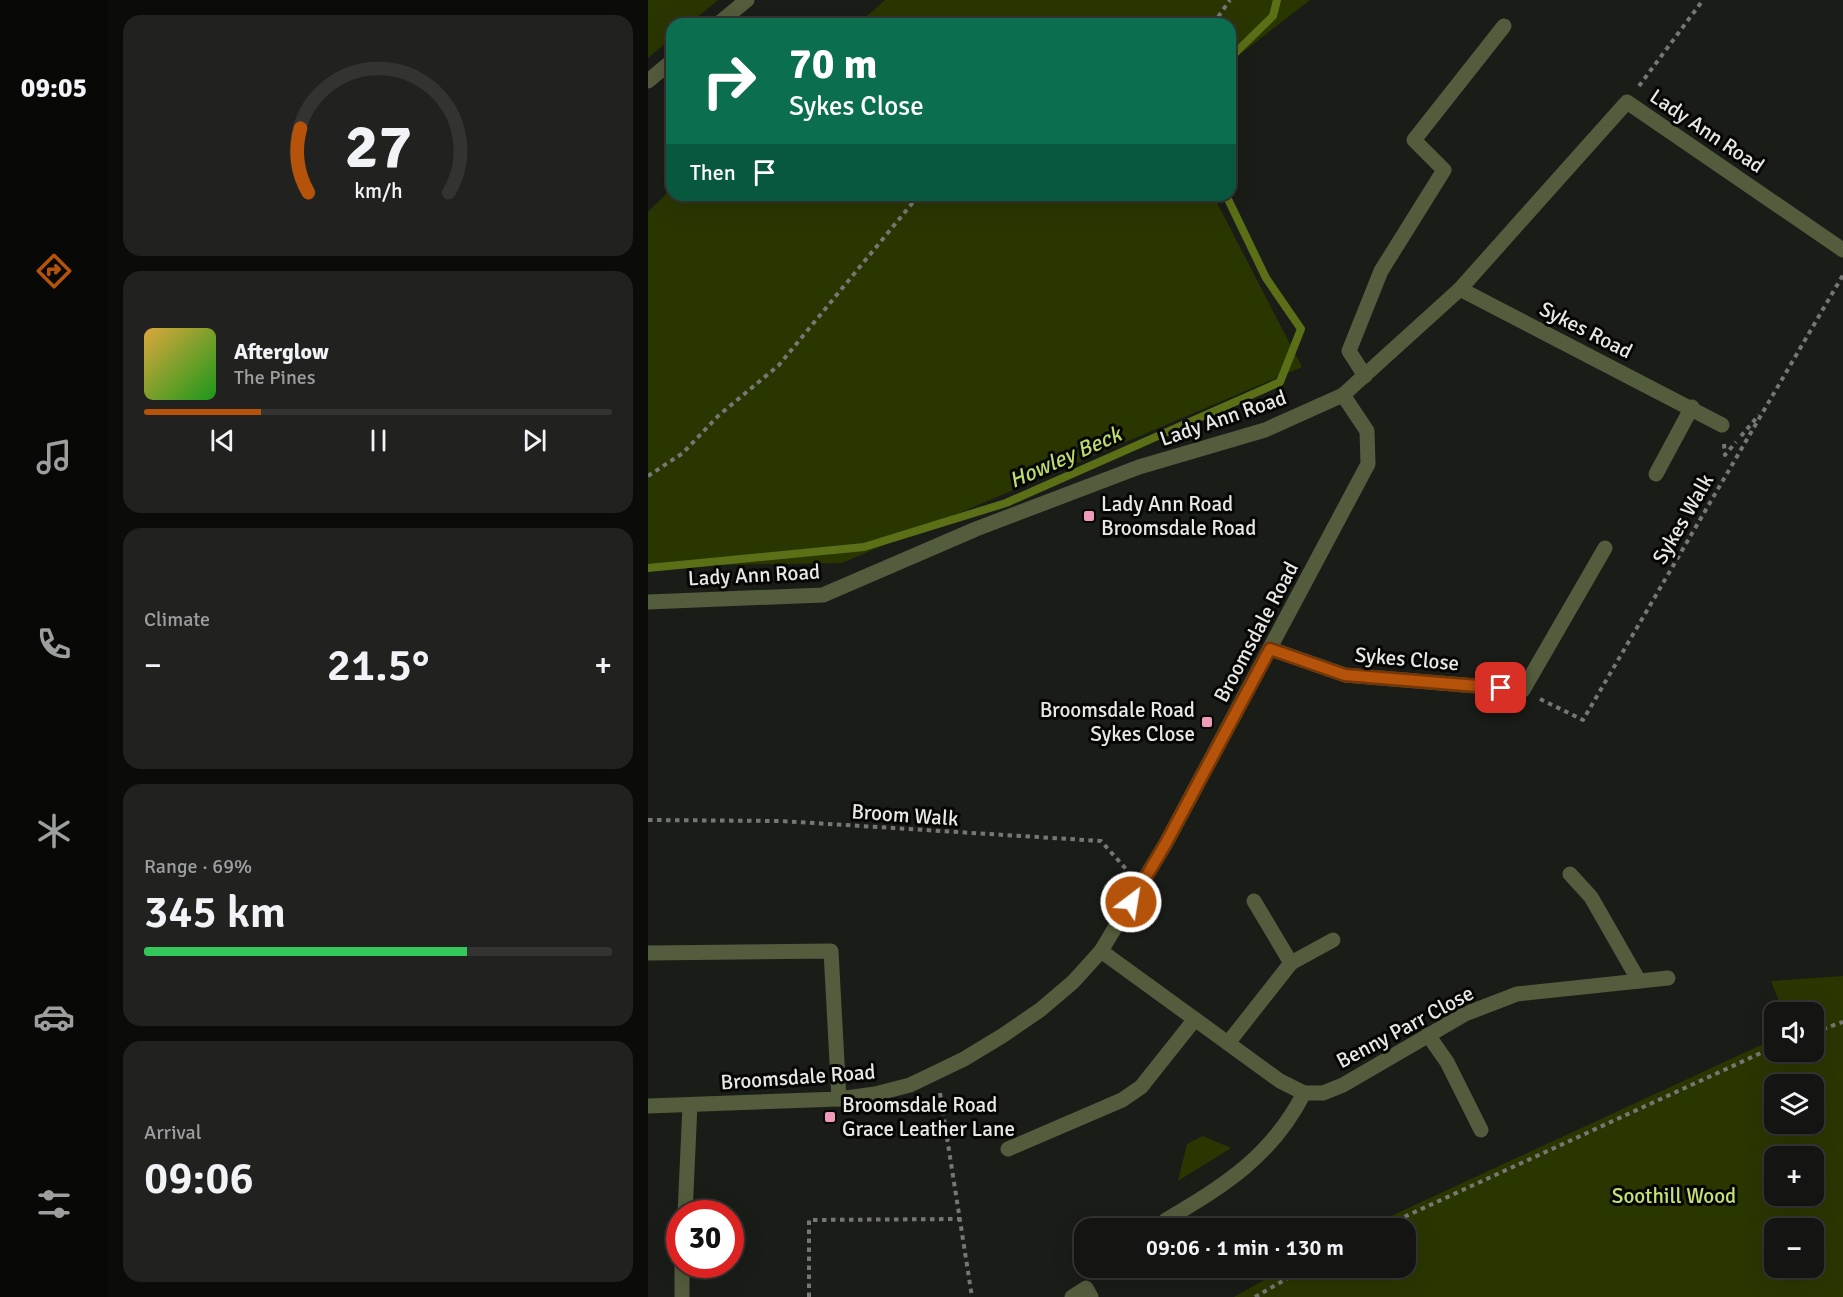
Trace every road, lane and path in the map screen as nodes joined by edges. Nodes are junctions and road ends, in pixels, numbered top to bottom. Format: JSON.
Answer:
{"nodes":[{"id":1,"x":747,"y":0,"type":"edge"},
{"id":2,"x":1230,"y":0,"type":"edge"},
{"id":3,"x":1703,"y":0,"type":"edge"},
{"id":4,"x":724,"y":18,"type":"edge"},
{"id":5,"x":1217,"y":18,"type":"edge"},
{"id":6,"x":1504,"y":26,"type":"dead end"},
{"id":7,"x":666,"y":66,"type":"edge"},
{"id":8,"x":648,"y":81,"type":"edge"},
{"id":9,"x":1627,"y":102,"type":"junction"},
{"id":10,"x":914,"y":201,"type":"edge"},
{"id":11,"x":1843,"y":250,"type":"edge"},
{"id":12,"x":1843,"y":275,"type":"edge"},
{"id":13,"x":1460,"y":289,"type":"junction"},
{"id":14,"x":1365,"y":376,"type":"junction"},
{"id":15,"x":1343,"y":395,"type":"junction"},
{"id":16,"x":1692,"y":407,"type":"junction"},
{"id":17,"x":1722,"y":425,"type":"dead end"},
{"id":18,"x":1656,"y":474,"type":"dead end"},
{"id":19,"x":648,"y":477,"type":"edge"},
{"id":20,"x":1605,"y":548,"type":"dead end"},
{"id":21,"x":648,"y":602,"type":"edge"},
{"id":22,"x":1270,"y":649,"type":"junction"},
{"id":23,"x":1523,"y":690,"type":"junction"},
{"id":24,"x":648,"y":820,"type":"edge"},
{"id":25,"x":1570,"y":874,"type":"dead end"},
{"id":26,"x":1141,"y":885,"type":"junction"},
{"id":27,"x":1254,"y":901,"type":"dead end"},
{"id":28,"x":1333,"y":940,"type":"dead end"},
{"id":29,"x":1101,"y":951,"type":"junction"},
{"id":30,"x":648,"y":953,"type":"edge"},
{"id":31,"x":1291,"y":963,"type":"junction"},
{"id":32,"x":1668,"y":978,"type":"dead end"},
{"id":33,"x":1639,"y":981,"type":"junction"},
{"id":34,"x":1195,"y":1019,"type":"junction"},
{"id":35,"x":1843,"y":1022,"type":"edge"},
{"id":36,"x":1824,"y":1029,"type":"edge"},
{"id":37,"x":1428,"y":1035,"type":"junction"},
{"id":38,"x":1228,"y":1043,"type":"junction"},
{"id":39,"x":1764,"y":1052,"type":"edge"},
{"id":40,"x":935,"y":1074,"type":"junction"},
{"id":41,"x":1304,"y":1094,"type":"junction"},
{"id":42,"x":839,"y":1099,"type":"junction"},
{"id":43,"x":690,"y":1105,"type":"junction"},
{"id":44,"x":648,"y":1106,"type":"edge"},
{"id":45,"x":1481,"y":1130,"type":"dead end"},
{"id":46,"x":1008,"y":1149,"type":"dead end"},
{"id":47,"x":686,"y":1200,"type":"edge"},
{"id":48,"x":1169,"y":1218,"type":"edge"},
{"id":49,"x":1402,"y":1218,"type":"edge"},
{"id":50,"x":961,"y":1219,"type":"junction"},
{"id":51,"x":682,"y":1278,"type":"edge"},
{"id":52,"x":1288,"y":1278,"type":"edge"},
{"id":53,"x":682,"y":1297,"type":"edge"},
{"id":54,"x":809,"y":1297,"type":"edge"},
{"id":55,"x":972,"y":1297,"type":"edge"},
{"id":56,"x":1072,"y":1297,"type":"edge"},
{"id":57,"x":1091,"y":1297,"type":"edge"},
{"id":58,"x":1255,"y":1297,"type":"edge"}],
"edges":[{"from":1,"to":4,"type":"street"},
{"from":2,"to":5,"type":"path"},
{"from":3,"to":9,"type":"path"},
{"from":6,"to":14,"type":"street"},
{"from":7,"to":8,"type":"street"},
{"from":9,"to":11,"type":"street","name":"Lady Ann Road"},
{"from":9,"to":13,"type":"street","name":"Lady Ann Road"},
{"from":10,"to":19,"type":"path"},
{"from":12,"to":23,"type":"path","name":"Sykes Walk"},
{"from":13,"to":14,"type":"street","name":"Lady Ann Road"},
{"from":13,"to":16,"type":"street","name":"Sykes Road"},
{"from":14,"to":15,"type":"street","name":"Lady Ann Road"},
{"from":15,"to":21,"type":"street","name":"Lady Ann Road"},
{"from":15,"to":22,"type":"street","name":"Broomsdale Road"},
{"from":16,"to":17,"type":"street","name":"Sykes Road"},
{"from":16,"to":18,"type":"street"},
{"from":20,"to":23,"type":"street"},
{"from":22,"to":23,"type":"street","name":"Sykes Close"},
{"from":22,"to":26,"type":"street","name":"Broomsdale Road"},
{"from":24,"to":26,"type":"path","name":"Broom Walk"},
{"from":25,"to":33,"type":"street"},
{"from":26,"to":29,"type":"street","name":"Broomsdale Road"},
{"from":27,"to":31,"type":"street"},
{"from":28,"to":31,"type":"street"},
{"from":29,"to":34,"type":"street"},
{"from":29,"to":40,"type":"street","name":"Broomsdale Road"},
{"from":30,"to":42,"type":"street"},
{"from":31,"to":38,"type":"street"},
{"from":32,"to":33,"type":"street","name":"Benny Parr Close"},
{"from":33,"to":37,"type":"street","name":"Benny Parr Close"},
{"from":34,"to":38,"type":"street"},
{"from":34,"to":46,"type":"street"},
{"from":35,"to":36,"type":"path"},
{"from":37,"to":41,"type":"street","name":"Benny Parr Close"},
{"from":37,"to":45,"type":"street"},
{"from":38,"to":41,"type":"street"},
{"from":39,"to":49,"type":"path"},
{"from":40,"to":42,"type":"street","name":"Broomsdale Road"},
{"from":40,"to":50,"type":"path"},
{"from":41,"to":48,"type":"street"},
{"from":42,"to":43,"type":"street","name":"Broomsdale Road"},
{"from":43,"to":44,"type":"street","name":"Broomsdale Road"},
{"from":43,"to":47,"type":"street"},
{"from":50,"to":54,"type":"path"},
{"from":50,"to":55,"type":"path"},
{"from":51,"to":53,"type":"street"},
{"from":52,"to":58,"type":"path"},
{"from":56,"to":57,"type":"street"}]}
